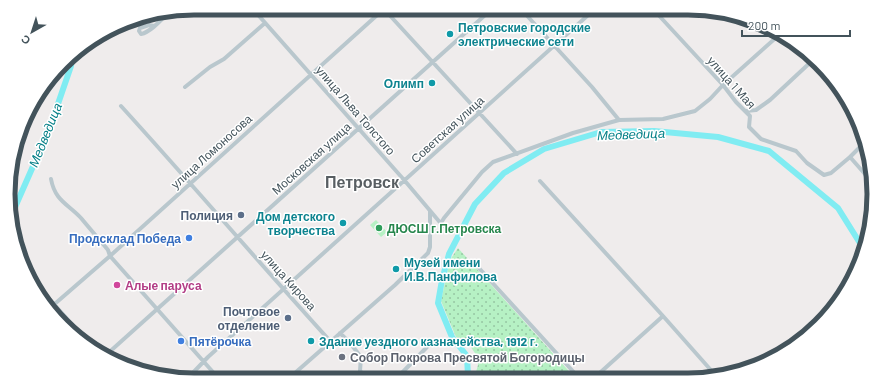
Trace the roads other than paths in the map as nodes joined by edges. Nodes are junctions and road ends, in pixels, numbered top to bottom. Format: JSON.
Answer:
{"nodes":[{"id":1,"x":258,"y":15,"type":"edge"},
{"id":2,"x":376,"y":15,"type":"edge"},
{"id":3,"x":390,"y":15,"type":"edge"},
{"id":4,"x":485,"y":15,"type":"edge"},
{"id":5,"x":526,"y":15,"type":"edge"},
{"id":6,"x":588,"y":15,"type":"edge"},
{"id":7,"x":658,"y":15,"type":"edge"},
{"id":8,"x":164,"y":18,"type":"edge"},
{"id":9,"x":265,"y":23,"type":"junction"},
{"id":10,"x":154,"y":26,"type":"dead end"},
{"id":11,"x":775,"y":38,"type":"edge"},
{"id":12,"x":554,"y":46,"type":"junction"},
{"id":13,"x":433,"y":62,"type":"junction"},
{"id":14,"x":810,"y":63,"type":"edge"},
{"id":15,"x":311,"y":74,"type":"junction"},
{"id":16,"x":723,"y":85,"type":"junction"},
{"id":17,"x":185,"y":86,"type":"dead end"},
{"id":18,"x":121,"y":106,"type":"dead end"},
{"id":19,"x":746,"y":111,"type":"junction"},
{"id":20,"x":479,"y":113,"type":"junction"},
{"id":21,"x":619,"y":120,"type":"junction"},
{"id":22,"x":358,"y":128,"type":"junction"},
{"id":23,"x":861,"y":146,"type":"edge"},
{"id":24,"x":517,"y":154,"type":"junction"},
{"id":25,"x":850,"y":157,"type":"junction"},
{"id":26,"x":866,"y":175,"type":"edge"},
{"id":27,"x":51,"y":179,"type":"dead end"},
{"id":28,"x":405,"y":180,"type":"junction"},
{"id":29,"x":540,"y":181,"type":"dead end"},
{"id":30,"x":190,"y":182,"type":"junction"},
{"id":31,"x":430,"y":210,"type":"junction"},
{"id":32,"x":237,"y":238,"type":"junction"},
{"id":33,"x":110,"y":256,"type":"junction"},
{"id":34,"x":478,"y":267,"type":"dead end"},
{"id":35,"x":284,"y":289,"type":"junction"},
{"id":36,"x":46,"y":294,"type":"edge"},
{"id":37,"x":55,"y":304,"type":"junction"},
{"id":38,"x":158,"y":309,"type":"junction"},
{"id":39,"x":663,"y":316,"type":"junction"},
{"id":40,"x":78,"y":330,"type":"edge"},
{"id":41,"x":340,"y":333,"type":"junction"},
{"id":42,"x":331,"y":342,"type":"junction"},
{"id":43,"x":427,"y":347,"type":"dead end"},
{"id":44,"x":109,"y":352,"type":"edge"},
{"id":45,"x":205,"y":362,"type":"junction"},
{"id":46,"x":712,"y":371,"type":"edge"},
{"id":47,"x":193,"y":373,"type":"edge"},
{"id":48,"x":214,"y":373,"type":"edge"},
{"id":49,"x":295,"y":373,"type":"edge"},
{"id":50,"x":362,"y":373,"type":"edge"},
{"id":51,"x":402,"y":373,"type":"edge"},
{"id":52,"x":575,"y":373,"type":"edge"},
{"id":53,"x":600,"y":373,"type":"edge"}],
"edges":[{"from":1,"to":9,"type":"street","name":"улица Льва Толстого"},
{"from":2,"to":15,"type":"street","name":"улица Ломоносова"},
{"from":3,"to":13,"type":"street"},
{"from":4,"to":13,"type":"street","name":"Московская улица"},
{"from":5,"to":12,"type":"street"},
{"from":6,"to":12,"type":"street","name":"Советская улица"},
{"from":7,"to":16,"type":"street","name":"улица 1 Мая"},
{"from":8,"to":10,"type":"street"},
{"from":9,"to":15,"type":"street","name":"улица Льва Толстого"},
{"from":9,"to":17,"type":"street"},
{"from":11,"to":16,"type":"street"},
{"from":12,"to":20,"type":"street","name":"Советская улица"},
{"from":12,"to":21,"type":"street"},
{"from":13,"to":20,"type":"street"},
{"from":13,"to":22,"type":"street","name":"Московская улица"},
{"from":14,"to":19,"type":"street"},
{"from":15,"to":22,"type":"street","name":"улица Льва Толстого"},
{"from":15,"to":30,"type":"street","name":"улица Ломоносова"},
{"from":16,"to":19,"type":"street","name":"улица 1 Мая"},
{"from":16,"to":21,"type":"street"},
{"from":18,"to":30,"type":"street","name":"улица Кирова"},
{"from":19,"to":25,"type":"street","name":"улица 1 Мая"},
{"from":20,"to":24,"type":"street"},
{"from":20,"to":28,"type":"street","name":"Советская улица"},
{"from":21,"to":24,"type":"street"},
{"from":22,"to":28,"type":"street","name":"улица Льва Толстого"},
{"from":22,"to":32,"type":"street","name":"Московская улица"},
{"from":23,"to":25,"type":"street"},
{"from":24,"to":31,"type":"street","name":"улица Льва Толстого"},
{"from":25,"to":26,"type":"street"},
{"from":27,"to":33,"type":"street"},
{"from":28,"to":31,"type":"street","name":"улица Льва Толстого"},
{"from":28,"to":35,"type":"street","name":"Советская улица"},
{"from":29,"to":39,"type":"street"},
{"from":30,"to":32,"type":"street","name":"улица Кирова"},
{"from":30,"to":33,"type":"street","name":"улица Ломоносова"},
{"from":31,"to":41,"type":"street"},
{"from":32,"to":35,"type":"street","name":"улица Кирова"},
{"from":32,"to":38,"type":"street","name":"Московская улица"},
{"from":33,"to":37,"type":"street","name":"улица Ломоносова"},
{"from":33,"to":38,"type":"street"},
{"from":34,"to":52,"type":"street"},
{"from":35,"to":42,"type":"street","name":"улица Кирова"},
{"from":35,"to":45,"type":"street","name":"Советская улица"},
{"from":36,"to":37,"type":"street"},
{"from":37,"to":40,"type":"street"},
{"from":38,"to":44,"type":"street","name":"Московская улица"},
{"from":38,"to":45,"type":"street"},
{"from":39,"to":46,"type":"street"},
{"from":39,"to":53,"type":"street"},
{"from":41,"to":42,"type":"street"},
{"from":41,"to":50,"type":"street"},
{"from":42,"to":49,"type":"street"},
{"from":43,"to":51,"type":"street"},
{"from":45,"to":47,"type":"street","name":"Советская улица"},
{"from":45,"to":48,"type":"street"}]}
